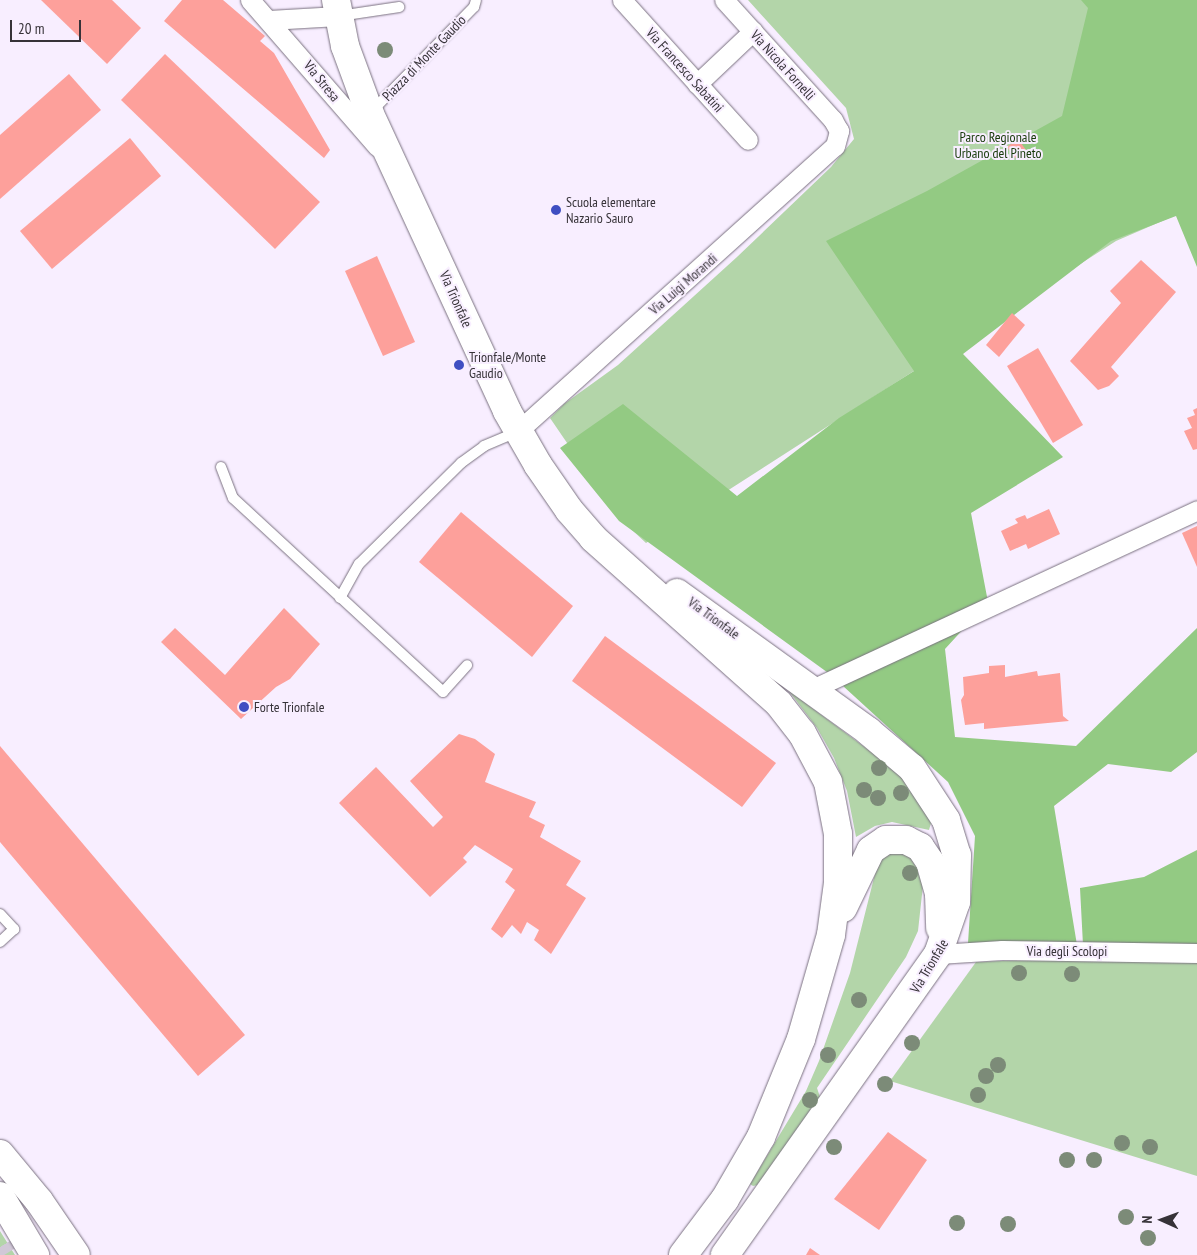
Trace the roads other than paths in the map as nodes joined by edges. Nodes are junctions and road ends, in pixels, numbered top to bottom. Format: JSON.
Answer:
{"nodes":[{"id":1,"x":250,"y":0,"type":"edge"},
{"id":2,"x":476,"y":0,"type":"edge"},
{"id":3,"x":622,"y":0,"type":"edge"},
{"id":4,"x":724,"y":0,"type":"edge"},
{"id":5,"x":399,"y":7,"type":"dead end"},
{"id":6,"x":337,"y":8,"type":"edge"},
{"id":7,"x":269,"y":20,"type":"junction"},
{"id":8,"x":753,"y":31,"type":"junction"},
{"id":9,"x":697,"y":84,"type":"junction"},
{"id":10,"x":370,"y":114,"type":"junction"},
{"id":11,"x":839,"y":131,"type":"joint"},
{"id":12,"x":748,"y":140,"type":"dead end"},
{"id":13,"x":393,"y":164,"type":"junction"},
{"id":14,"x":518,"y":431,"type":"junction"},
{"id":15,"x":221,"y":467,"type":"dead end"},
{"id":16,"x":1197,"y":510,"type":"edge"},
{"id":17,"x":629,"y":568,"type":"junction"},
{"id":18,"x":340,"y":598,"type":"junction"},
{"id":19,"x":467,"y":665,"type":"dead end"},
{"id":20,"x":812,"y":690,"type":"junction"},
{"id":21,"x":0,"y":914,"type":"edge"},
{"id":22,"x":831,"y":935,"type":"junction"},
{"id":23,"x":0,"y":942,"type":"edge"},
{"id":24,"x":1197,"y":953,"type":"edge"},
{"id":25,"x":938,"y":954,"type":"junction"},
{"id":26,"x":0,"y":1154,"type":"edge"},
{"id":27,"x":0,"y":1196,"type":"edge"},
{"id":28,"x":35,"y":1255,"type":"edge"},
{"id":29,"x":76,"y":1255,"type":"edge"},
{"id":30,"x":684,"y":1255,"type":"edge"},
{"id":31,"x":725,"y":1255,"type":"edge"}],
"edges":[{"from":1,"to":7,"type":"street","name":"Via Stresa"},
{"from":2,"to":10,"type":"lane","name":"Piazza di Monte Gaudio"},
{"from":3,"to":9,"type":"street","name":"Via Francesco Sabatini"},
{"from":4,"to":8,"type":"street","name":"Via Nicola Fornelli"},
{"from":5,"to":6,"type":"lane"},
{"from":6,"to":7,"type":"street"},
{"from":6,"to":10,"type":"main road","name":"Via Trionfale"},
{"from":7,"to":13,"type":"street","name":"Via Stresa"},
{"from":8,"to":9,"type":"street"},
{"from":8,"to":11,"type":"street","name":"Via Nicola Fornelli"},
{"from":9,"to":12,"type":"street","name":"Via Francesco Sabatini"},
{"from":10,"to":13,"type":"main road","name":"Via Trionfale"},
{"from":11,"to":14,"type":"street","name":"Via Luigi Morandi"},
{"from":13,"to":14,"type":"main road","name":"Via Trionfale"},
{"from":14,"to":17,"type":"main road","name":"Via Trionfale"},
{"from":14,"to":18,"type":"lane"},
{"from":15,"to":18,"type":"lane"},
{"from":16,"to":20,"type":"street"},
{"from":17,"to":20,"type":"main road","name":"Via Trionfale"},
{"from":17,"to":22,"type":"main road","name":"Via Trionfale"},
{"from":18,"to":19,"type":"lane"},
{"from":20,"to":25,"type":"main road","name":"Via Trionfale"},
{"from":21,"to":23,"type":"lane"},
{"from":22,"to":25,"type":"main road"},
{"from":22,"to":30,"type":"main road","name":"Via Trionfale"},
{"from":24,"to":25,"type":"street","name":"Via degli Scolopi"},
{"from":25,"to":31,"type":"main road","name":"Via Trionfale"},
{"from":26,"to":29,"type":"main road"},
{"from":27,"to":28,"type":"main road"}]}
